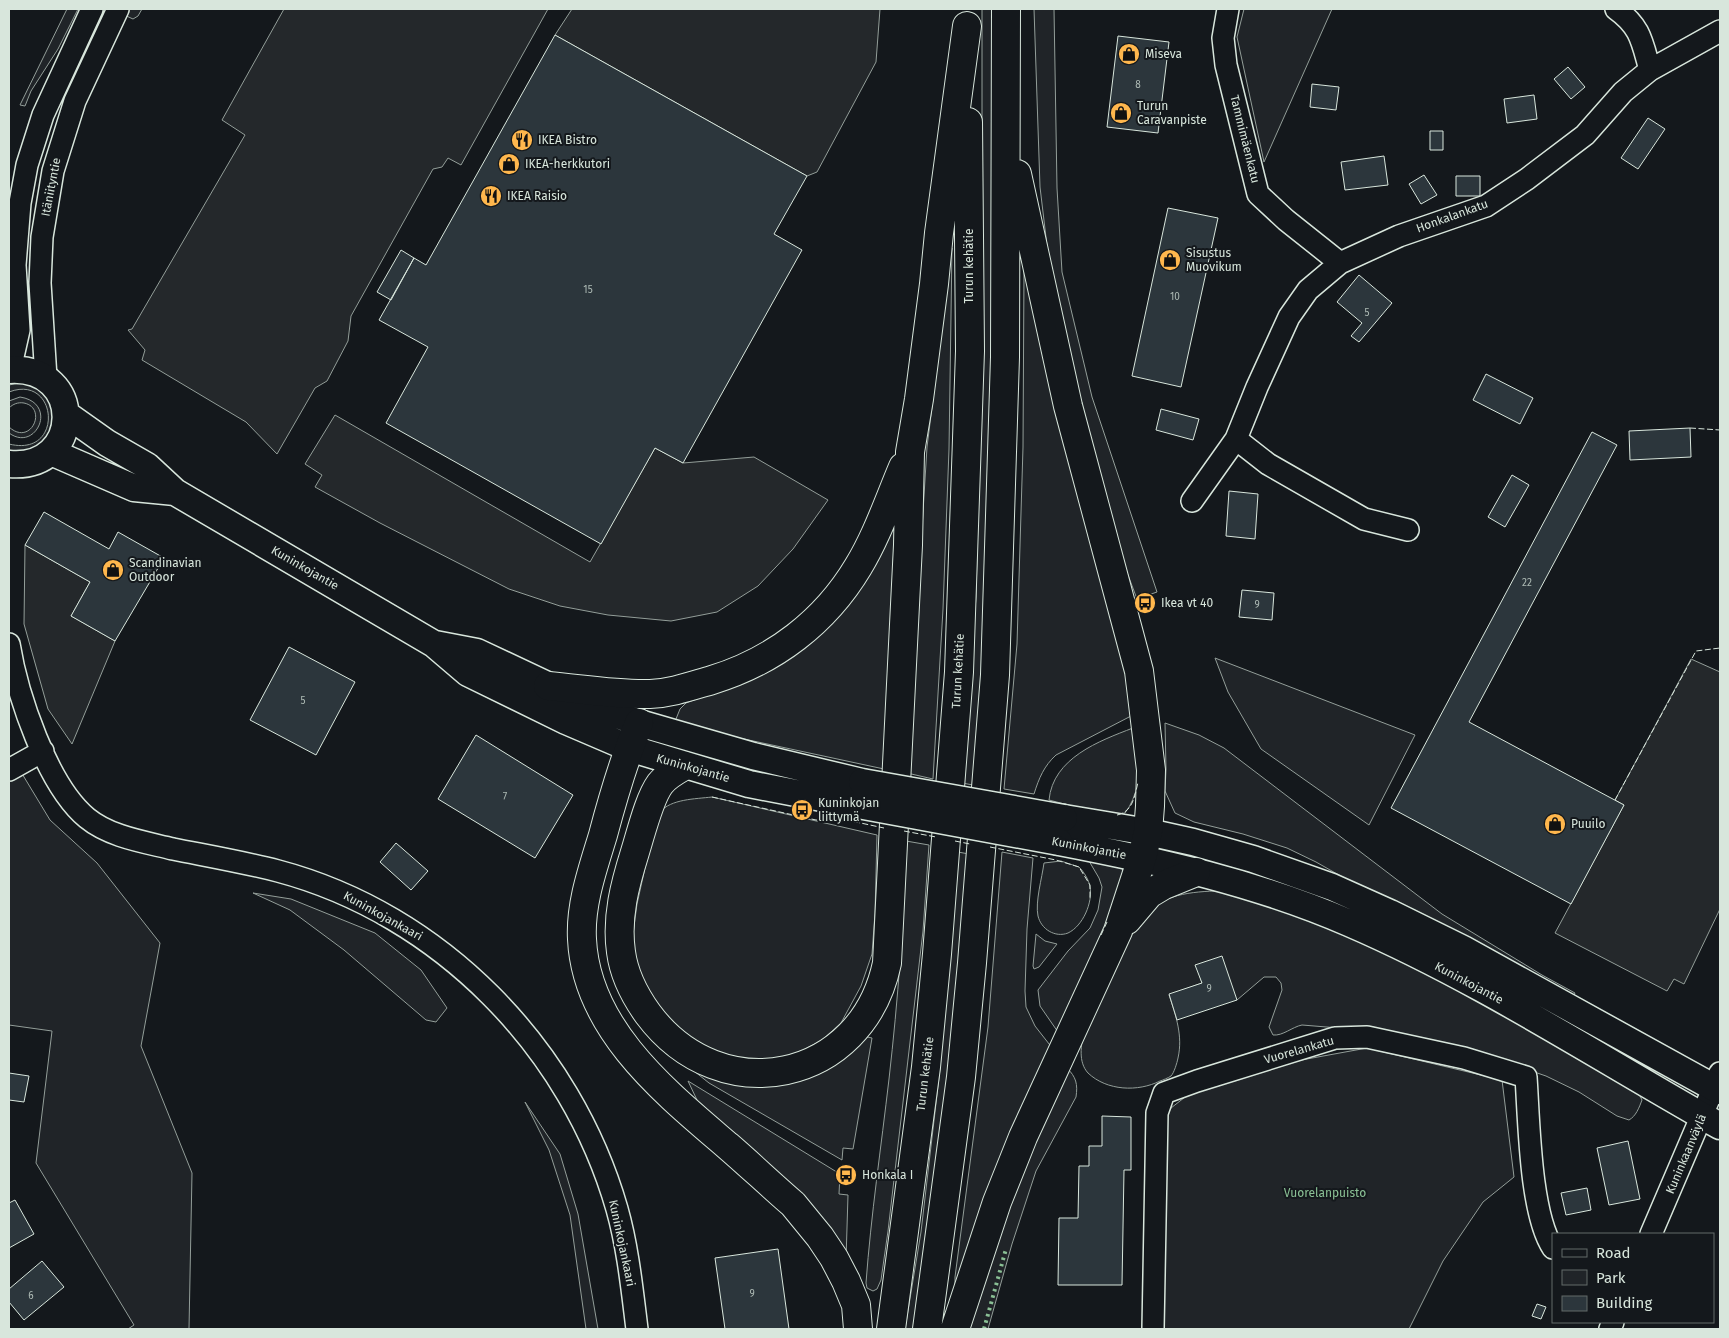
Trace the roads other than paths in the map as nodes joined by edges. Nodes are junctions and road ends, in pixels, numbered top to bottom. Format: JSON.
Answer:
{"nodes":[{"id":1,"x":92,"y":9,"type":"edge"},
{"id":2,"x":118,"y":9,"type":"edge"},
{"id":3,"x":1006,"y":9,"type":"edge"},
{"id":4,"x":1228,"y":9,"type":"edge"},
{"id":5,"x":1616,"y":9,"type":"edge"},
{"id":6,"x":967,"y":18,"type":"edge"},
{"id":7,"x":1720,"y":31,"type":"edge"},
{"id":8,"x":1650,"y":70,"type":"junction"},
{"id":9,"x":1006,"y":123,"type":"junction"},
{"id":10,"x":1340,"y":263,"type":"junction"},
{"id":11,"x":15,"y":265,"type":"junction"},
{"id":12,"x":9,"y":289,"type":"edge"},
{"id":13,"x":9,"y":370,"type":"edge"},
{"id":14,"x":46,"y":378,"type":"junction"},
{"id":15,"x":66,"y":414,"type":"junction"},
{"id":16,"x":1236,"y":439,"type":"junction"},
{"id":17,"x":51,"y":452,"type":"junction"},
{"id":18,"x":910,"y":452,"type":"junction"},
{"id":19,"x":9,"y":464,"type":"edge"},
{"id":20,"x":175,"y":492,"type":"junction"},
{"id":21,"x":1192,"y":501,"type":"dead end"},
{"id":22,"x":1408,"y":530,"type":"dead end"},
{"id":23,"x":9,"y":644,"type":"edge"},
{"id":24,"x":434,"y":644,"type":"junction"},
{"id":25,"x":548,"y":686,"type":"junction"},
{"id":26,"x":639,"y":724,"type":"junction"},
{"id":27,"x":628,"y":748,"type":"junction"},
{"id":28,"x":43,"y":750,"type":"junction"},
{"id":29,"x":684,"y":766,"type":"junction"},
{"id":30,"x":9,"y":770,"type":"edge"},
{"id":31,"x":860,"y":794,"type":"junction"},
{"id":32,"x":1062,"y":830,"type":"junction"},
{"id":33,"x":1148,"y":832,"type":"junction"},
{"id":34,"x":1142,"y":858,"type":"junction"},
{"id":35,"x":1196,"y":872,"type":"junction"},
{"id":36,"x":1118,"y":931,"type":"junction"},
{"id":37,"x":1718,"y":1083,"type":"edge"},
{"id":38,"x":1711,"y":1120,"type":"edge"},
{"id":39,"x":1652,"y":1233,"type":"edge"},
{"id":40,"x":1552,"y":1247,"type":"edge"},
{"id":41,"x":638,"y":1329,"type":"edge"},
{"id":42,"x":858,"y":1329,"type":"edge"},
{"id":43,"x":891,"y":1329,"type":"edge"},
{"id":44,"x":927,"y":1329,"type":"edge"},
{"id":45,"x":955,"y":1329,"type":"edge"},
{"id":46,"x":1153,"y":1329,"type":"edge"}],
"edges":[{"from":1,"to":11,"type":"street"},
{"from":2,"to":14,"type":"street","name":"Itäniityntie"},
{"from":3,"to":9,"type":"highway"},
{"from":4,"to":10,"type":"street","name":"Tammimäenkatu"},
{"from":5,"to":8,"type":"street"},
{"from":6,"to":18,"type":"highway"},
{"from":6,"to":43,"type":"highway","name":"Turun kehätie"},
{"from":7,"to":8,"type":"street","name":"Honkalankatu"},
{"from":8,"to":10,"type":"street","name":"Honkalankatu"},
{"from":9,"to":33,"type":"highway"},
{"from":9,"to":44,"type":"highway"},
{"from":10,"to":16,"type":"street","name":"Honkalankatu"},
{"from":11,"to":12,"type":"street"},
{"from":11,"to":13,"type":"street"},
{"from":13,"to":14,"type":"main road"},
{"from":14,"to":15,"type":"main road"},
{"from":15,"to":17,"type":"main road"},
{"from":15,"to":20,"type":"main road","name":"Kuninkojantie"},
{"from":16,"to":21,"type":"street","name":"Honkalankatu"},
{"from":16,"to":22,"type":"street"},
{"from":17,"to":19,"type":"main road"},
{"from":17,"to":20,"type":"main road","name":"Kuninkojantie"},
{"from":18,"to":25,"type":"highway"},
{"from":18,"to":29,"type":"highway"},
{"from":20,"to":24,"type":"main road","name":"Kuninkojantie"},
{"from":23,"to":28,"type":"street","name":"Kuninkojankaari"},
{"from":24,"to":25,"type":"main road","name":"Kuninkojantie"},
{"from":24,"to":27,"type":"main road","name":"Kuninkojantie"},
{"from":25,"to":26,"type":"main road","name":"Kuninkojantie"},
{"from":26,"to":27,"type":"highway"},
{"from":26,"to":31,"type":"main road","name":"Kuninkojantie"},
{"from":27,"to":29,"type":"main road","name":"Kuninkojantie"},
{"from":27,"to":42,"type":"highway"},
{"from":28,"to":30,"type":"street"},
{"from":28,"to":41,"type":"street","name":"Kuninkojankaari"},
{"from":29,"to":31,"type":"main road","name":"Kuninkojantie"},
{"from":31,"to":32,"type":"main road","name":"Kuninkojantie","bridge":true},
{"from":32,"to":33,"type":"main road","name":"Kuninkojantie"},
{"from":32,"to":34,"type":"main road","name":"Kuninkojantie"},
{"from":33,"to":34,"type":"highway"},
{"from":33,"to":37,"type":"main road","name":"Kuninkojantie"},
{"from":34,"to":35,"type":"main road","name":"Kuninkojantie"},
{"from":34,"to":36,"type":"highway"},
{"from":35,"to":36,"type":"highway"},
{"from":35,"to":38,"type":"main road","name":"Kuninkojantie"},
{"from":36,"to":45,"type":"highway"},
{"from":37,"to":38,"type":"street","name":"Kuninkaanväylä"},
{"from":38,"to":39,"type":"street","name":"Kuninkaanväylä"},
{"from":40,"to":46,"type":"street","name":"Vuorelankatu"}]}
